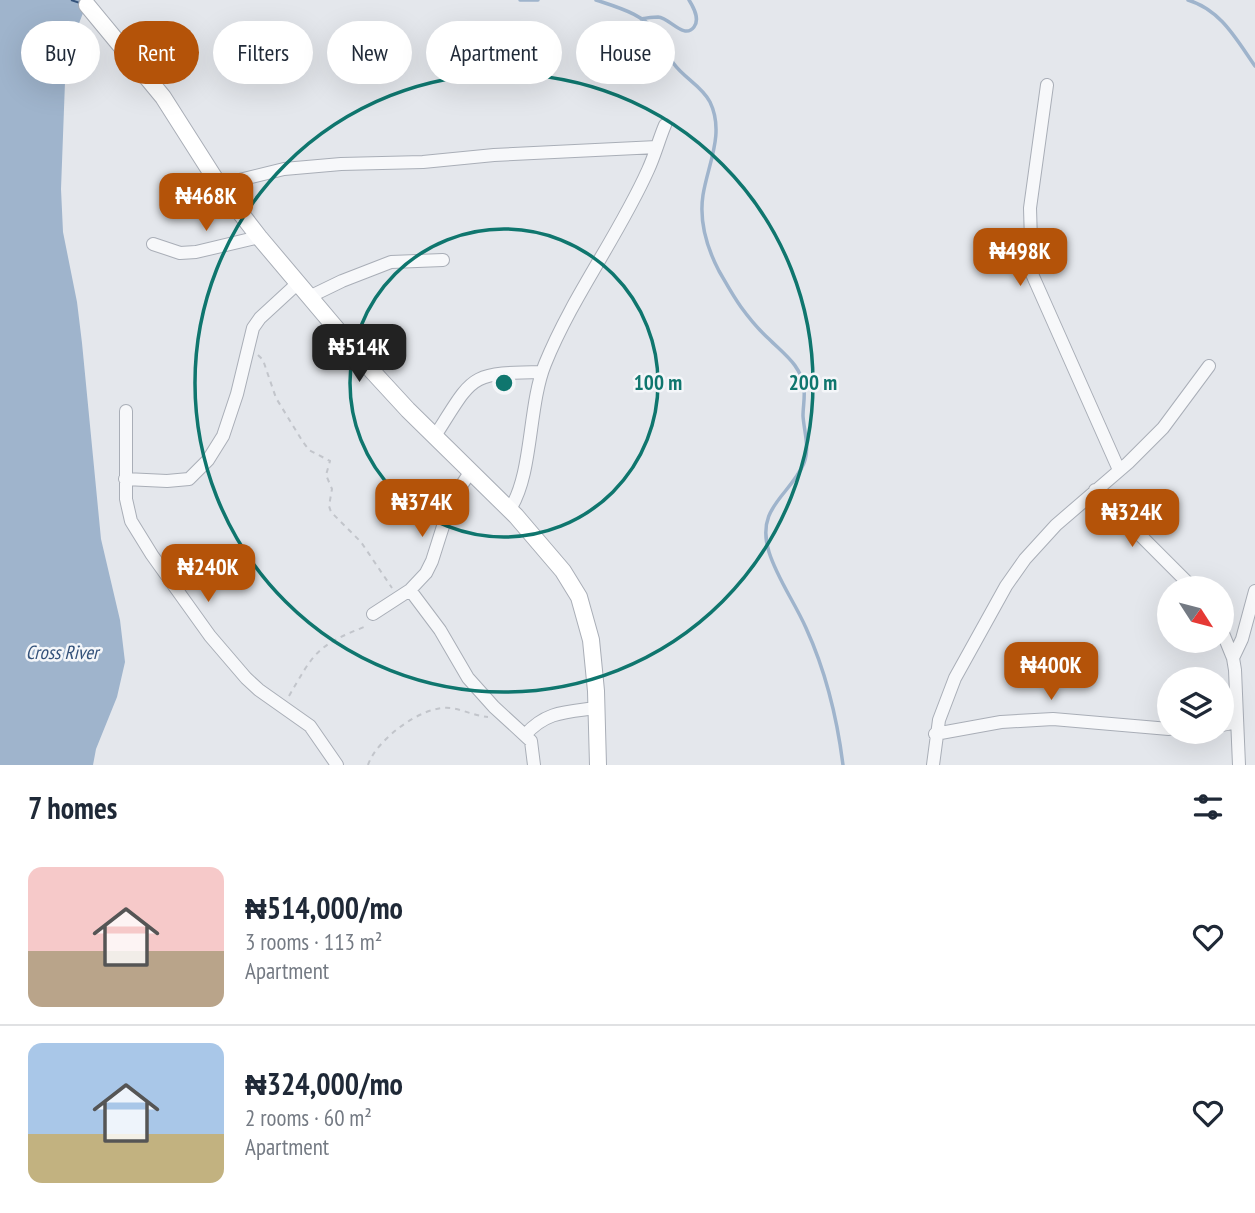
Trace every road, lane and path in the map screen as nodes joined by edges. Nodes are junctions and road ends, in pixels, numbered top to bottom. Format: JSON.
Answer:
{"nodes":[{"id":1,"x":87,"y":5,"type":"dead end"},
{"id":2,"x":1047,"y":85,"type":"dead end"},
{"id":3,"x":665,"y":124,"type":"dead end"},
{"id":4,"x":657,"y":147,"type":"junction"},
{"id":5,"x":219,"y":185,"type":"junction"},
{"id":6,"x":259,"y":237,"type":"junction"},
{"id":7,"x":153,"y":244,"type":"dead end"},
{"id":8,"x":443,"y":260,"type":"dead end"},
{"id":9,"x":298,"y":283,"type":"junction"},
{"id":10,"x":309,"y":296,"type":"junction"},
{"id":11,"x":246,"y":350,"type":"junction"},
{"id":12,"x":1209,"y":366,"type":"dead end"},
{"id":13,"x":542,"y":372,"type":"junction"},
{"id":14,"x":126,"y":411,"type":"dead end"},
{"id":15,"x":435,"y":436,"type":"junction"},
{"id":16,"x":1119,"y":470,"type":"junction"},
{"id":17,"x":471,"y":471,"type":"junction"},
{"id":18,"x":125,"y":479,"type":"junction"},
{"id":19,"x":1095,"y":490,"type":"junction"},
{"id":20,"x":510,"y":509,"type":"junction"},
{"id":21,"x":1181,"y":576,"type":"edge"},
{"id":22,"x":410,"y":590,"type":"junction"},
{"id":23,"x":1255,"y":591,"type":"edge"},
{"id":24,"x":398,"y":598,"type":"junction"},
{"id":25,"x":373,"y":614,"type":"joint"},
{"id":26,"x":1231,"y":653,"type":"edge"},
{"id":27,"x":1233,"y":658,"type":"junction"},
{"id":28,"x":283,"y":706,"type":"junction"},
{"id":29,"x":596,"y":708,"type":"junction"},
{"id":30,"x":503,"y":717,"type":"junction"},
{"id":31,"x":1237,"y":722,"type":"junction"},
{"id":32,"x":1234,"y":723,"type":"edge"},
{"id":33,"x":1157,"y":728,"type":"edge"},
{"id":34,"x":935,"y":734,"type":"junction"},
{"id":35,"x":525,"y":735,"type":"junction"},
{"id":36,"x":337,"y":765,"type":"edge"},
{"id":37,"x":368,"y":765,"type":"edge"},
{"id":38,"x":534,"y":765,"type":"edge"},
{"id":39,"x":598,"y":765,"type":"edge"},
{"id":40,"x":933,"y":765,"type":"edge"},
{"id":41,"x":1239,"y":765,"type":"edge"}],
"edges":[{"from":1,"to":5,"type":"street"},
{"from":2,"to":16,"type":"street"},
{"from":3,"to":4,"type":"street"},
{"from":4,"to":5,"type":"street"},
{"from":4,"to":13,"type":"street"},
{"from":5,"to":6,"type":"street"},
{"from":6,"to":7,"type":"street"},
{"from":6,"to":9,"type":"street"},
{"from":8,"to":10,"type":"street"},
{"from":9,"to":10,"type":"street"},
{"from":9,"to":11,"type":"street"},
{"from":10,"to":15,"type":"street"},
{"from":11,"to":18,"type":"street"},
{"from":11,"to":24,"type":"path"},
{"from":12,"to":16,"type":"street"},
{"from":13,"to":15,"type":"street"},
{"from":13,"to":20,"type":"street"},
{"from":14,"to":18,"type":"street"},
{"from":15,"to":17,"type":"street"},
{"from":16,"to":19,"type":"street"},
{"from":17,"to":20,"type":"street"},
{"from":17,"to":22,"type":"street"},
{"from":18,"to":28,"type":"street"},
{"from":19,"to":21,"type":"street"},
{"from":19,"to":34,"type":"street"},
{"from":20,"to":29,"type":"street"},
{"from":22,"to":24,"type":"street"},
{"from":22,"to":30,"type":"street"},
{"from":23,"to":27,"type":"street"},
{"from":24,"to":25,"type":"street"},
{"from":25,"to":28,"type":"path"},
{"from":26,"to":27,"type":"street"},
{"from":27,"to":31,"type":"street"},
{"from":28,"to":36,"type":"street"},
{"from":29,"to":35,"type":"street"},
{"from":29,"to":39,"type":"street"},
{"from":30,"to":35,"type":"street"},
{"from":30,"to":37,"type":"path"},
{"from":31,"to":32,"type":"street"},
{"from":31,"to":41,"type":"street"},
{"from":33,"to":34,"type":"street"},
{"from":34,"to":40,"type":"street"},
{"from":35,"to":38,"type":"street"}]}
